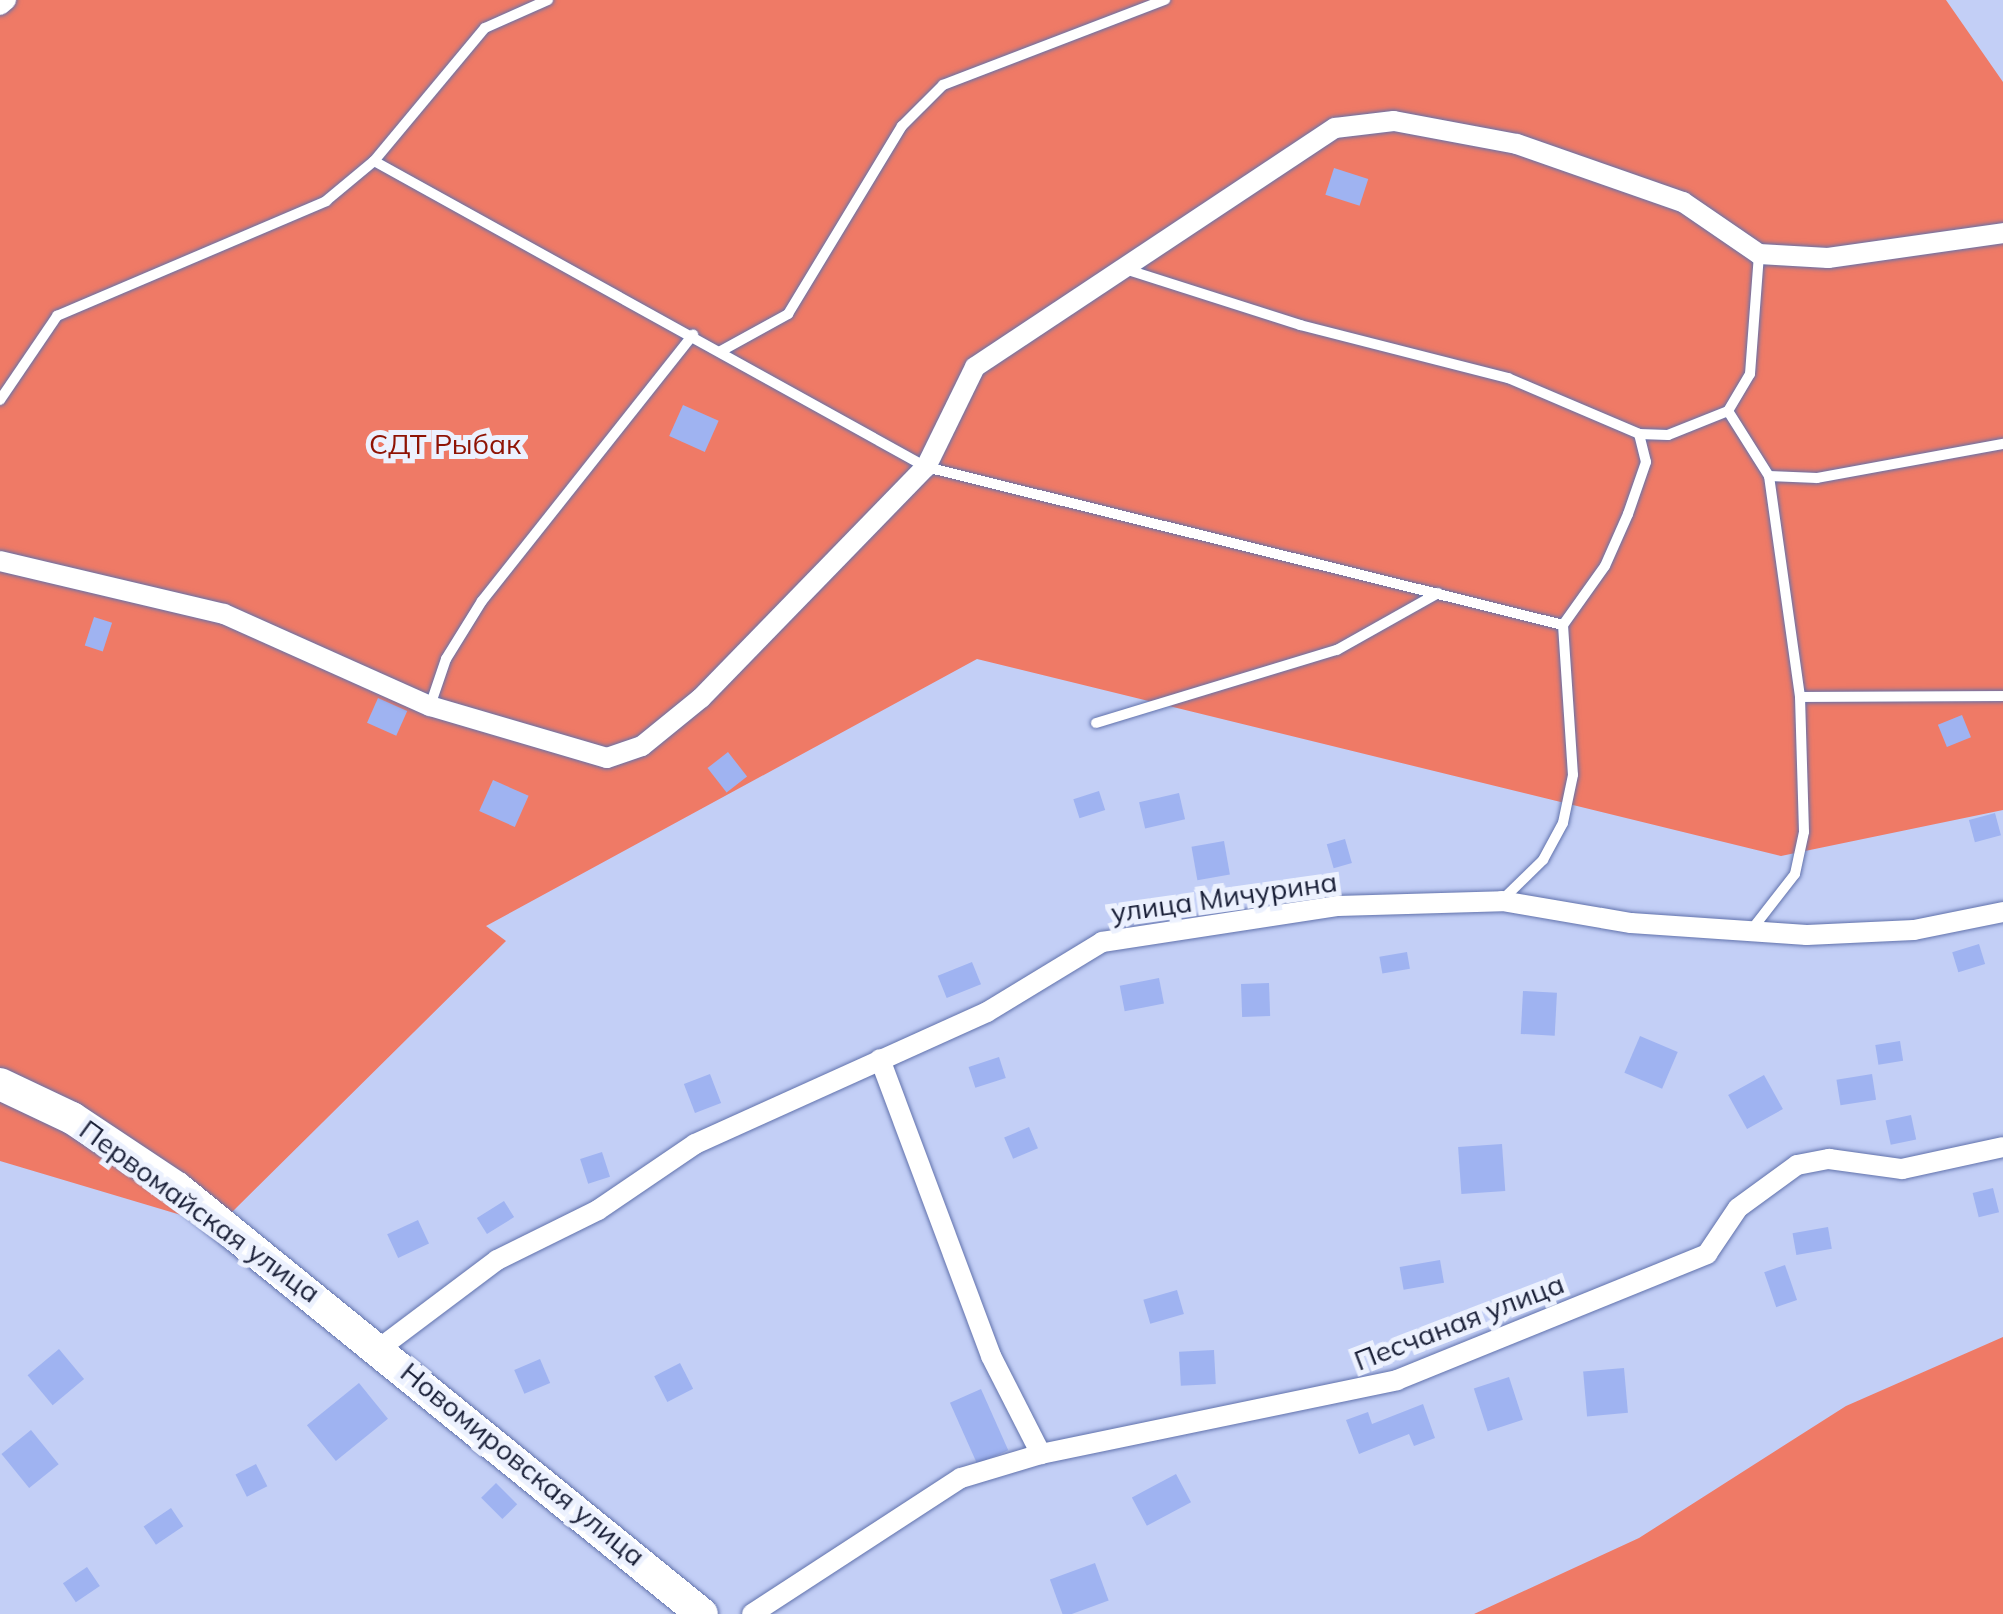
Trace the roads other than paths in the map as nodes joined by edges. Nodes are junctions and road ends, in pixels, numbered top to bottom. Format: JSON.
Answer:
{"nodes":[{"id":1,"x":6,"y":0,"type":"edge"},
{"id":2,"x":548,"y":0,"type":"edge"},
{"id":3,"x":1165,"y":0,"type":"edge"},
{"id":4,"x":0,"y":5,"type":"edge"},
{"id":5,"x":374,"y":161,"type":"junction"},
{"id":6,"x":2003,"y":233,"type":"edge"},
{"id":7,"x":1759,"y":254,"type":"junction"},
{"id":8,"x":1119,"y":267,"type":"junction"},
{"id":9,"x":693,"y":335,"type":"junction"},
{"id":10,"x":722,"y":351,"type":"junction"},
{"id":11,"x":0,"y":400,"type":"edge"},
{"id":12,"x":1728,"y":410,"type":"junction"},
{"id":13,"x":1639,"y":434,"type":"junction"},
{"id":14,"x":2003,"y":444,"type":"edge"},
{"id":15,"x":926,"y":466,"type":"junction"},
{"id":16,"x":1769,"y":476,"type":"junction"},
{"id":17,"x":0,"y":562,"type":"edge"},
{"id":18,"x":1438,"y":593,"type":"junction"},
{"id":19,"x":1562,"y":626,"type":"junction"},
{"id":20,"x":2003,"y":696,"type":"edge"},
{"id":21,"x":1800,"y":697,"type":"junction"},
{"id":22,"x":430,"y":706,"type":"junction"},
{"id":23,"x":1096,"y":724,"type":"dead end"},
{"id":24,"x":1502,"y":901,"type":"junction"},
{"id":25,"x":2003,"y":912,"type":"edge"},
{"id":26,"x":1749,"y":932,"type":"junction"},
{"id":27,"x":880,"y":1059,"type":"junction"},
{"id":28,"x":0,"y":1084,"type":"edge"},
{"id":29,"x":2003,"y":1146,"type":"edge"},
{"id":30,"x":343,"y":1315,"type":"joint"},
{"id":31,"x":380,"y":1348,"type":"junction"},
{"id":32,"x":1041,"y":1454,"type":"junction"},
{"id":33,"x":702,"y":1614,"type":"edge"},
{"id":34,"x":752,"y":1614,"type":"edge"}],
"edges":[{"from":1,"to":4,"type":"street"},
{"from":2,"to":5,"type":"lane"},
{"from":3,"to":10,"type":"lane"},
{"from":5,"to":9,"type":"lane"},
{"from":5,"to":11,"type":"lane"},
{"from":6,"to":7,"type":"street"},
{"from":7,"to":8,"type":"street"},
{"from":7,"to":12,"type":"lane"},
{"from":8,"to":13,"type":"lane"},
{"from":8,"to":15,"type":"street"},
{"from":9,"to":10,"type":"lane"},
{"from":9,"to":22,"type":"lane"},
{"from":10,"to":15,"type":"lane"},
{"from":12,"to":13,"type":"lane"},
{"from":12,"to":16,"type":"lane"},
{"from":13,"to":19,"type":"lane"},
{"from":14,"to":16,"type":"lane"},
{"from":15,"to":18,"type":"lane"},
{"from":15,"to":22,"type":"street"},
{"from":16,"to":21,"type":"lane"},
{"from":17,"to":22,"type":"street"},
{"from":18,"to":19,"type":"lane"},
{"from":18,"to":23,"type":"lane"},
{"from":19,"to":24,"type":"lane"},
{"from":20,"to":21,"type":"lane"},
{"from":21,"to":26,"type":"lane"},
{"from":24,"to":26,"type":"street","name":"улица Мичурина"},
{"from":24,"to":27,"type":"street","name":"улица Мичурина"},
{"from":25,"to":26,"type":"street","name":"улица Мичурина"},
{"from":27,"to":31,"type":"street","name":"улица Мичурина"},
{"from":27,"to":32,"type":"street"},
{"from":28,"to":30,"type":"main road","name":"Первомайская улица"},
{"from":29,"to":32,"type":"street","name":"Песчаная улица"},
{"from":30,"to":31,"type":"main road","name":"Новомировская улица"},
{"from":31,"to":33,"type":"main road","name":"Новомировская улица"},
{"from":32,"to":34,"type":"street","name":"Песчаная улица"}]}
